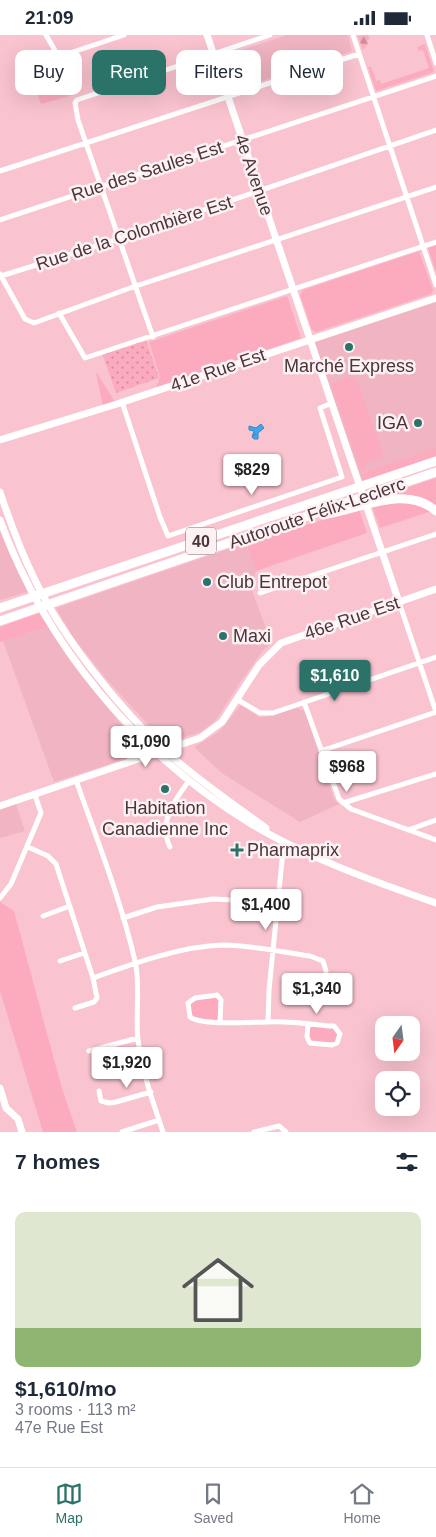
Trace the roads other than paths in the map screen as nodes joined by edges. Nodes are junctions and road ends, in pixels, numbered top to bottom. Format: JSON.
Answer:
{"nodes":[{"id":1,"x":46,"y":35,"type":"edge"},
{"id":2,"x":124,"y":35,"type":"edge"},
{"id":3,"x":207,"y":35,"type":"edge"},
{"id":4,"x":270,"y":35,"type":"edge"},
{"id":5,"x":353,"y":35,"type":"edge"},
{"id":6,"x":427,"y":35,"type":"edge"},
{"id":7,"x":213,"y":50,"type":"edge"},
{"id":8,"x":226,"y":50,"type":"edge"},
{"id":9,"x":359,"y":54,"type":"junction"},
{"id":10,"x":436,"y":63,"type":"edge"},
{"id":11,"x":176,"y":67,"type":"edge"},
{"id":12,"x":436,"y":76,"type":"edge"},
{"id":13,"x":227,"y":95,"type":"edge"},
{"id":14,"x":373,"y":97,"type":"junction"},
{"id":15,"x":228,"y":98,"type":"junction"},
{"id":16,"x":436,"y":129,"type":"edge"},
{"id":17,"x":243,"y":140,"type":"junction"},
{"id":18,"x":86,"y":143,"type":"junction"},
{"id":19,"x":389,"y":146,"type":"junction"},
{"id":20,"x":0,"y":171,"type":"edge"},
{"id":21,"x":101,"y":187,"type":"junction"},
{"id":22,"x":436,"y":187,"type":"edge"},
{"id":23,"x":260,"y":191,"type":"junction"},
{"id":24,"x":406,"y":198,"type":"junction"},
{"id":25,"x":0,"y":219,"type":"edge"},
{"id":26,"x":119,"y":239,"type":"junction"},
{"id":27,"x":276,"y":240,"type":"junction"},
{"id":28,"x":436,"y":242,"type":"edge"},
{"id":29,"x":424,"y":246,"type":"junction"},
{"id":30,"x":0,"y":275,"type":"edge"},
{"id":31,"x":436,"y":285,"type":"edge"},
{"id":32,"x":135,"y":287,"type":"junction"},
{"id":33,"x":293,"y":291,"type":"junction"},
{"id":34,"x":436,"y":298,"type":"edge"},
{"id":35,"x":59,"y":313,"type":"junction"},
{"id":36,"x":153,"y":337,"type":"junction"},
{"id":37,"x":310,"y":340,"type":"junction"},
{"id":38,"x":122,"y":402,"type":"junction"},
{"id":39,"x":332,"y":403,"type":"junction"},
{"id":40,"x":0,"y":441,"type":"edge"},
{"id":41,"x":436,"y":461,"type":"edge"},
{"id":42,"x":436,"y":472,"type":"edge"},
{"id":43,"x":0,"y":492,"type":"edge"},
{"id":44,"x":347,"y":501,"type":"junction"},
{"id":45,"x":436,"y":511,"type":"edge"},
{"id":46,"x":0,"y":520,"type":"edge"},
{"id":47,"x":436,"y":534,"type":"edge"},
{"id":48,"x":382,"y":553,"type":"junction"},
{"id":49,"x":436,"y":589,"type":"edge"},
{"id":50,"x":260,"y":593,"type":"dead end"},
{"id":51,"x":398,"y":601,"type":"junction"},
{"id":52,"x":0,"y":607,"type":"edge"},
{"id":53,"x":23,"y":615,"type":"junction"},
{"id":54,"x":52,"y":617,"type":"junction"},
{"id":55,"x":0,"y":621,"type":"edge"},
{"id":56,"x":0,"y":625,"type":"edge"},
{"id":57,"x":436,"y":657,"type":"edge"},
{"id":58,"x":420,"y":661,"type":"junction"},
{"id":59,"x":238,"y":699,"type":"junction"},
{"id":60,"x":304,"y":702,"type":"junction"},
{"id":61,"x":436,"y":712,"type":"edge"},
{"id":62,"x":133,"y":731,"type":"junction"},
{"id":63,"x":164,"y":750,"type":"junction"},
{"id":64,"x":321,"y":751,"type":"junction"},
{"id":65,"x":155,"y":752,"type":"junction"},
{"id":66,"x":128,"y":762,"type":"junction"},
{"id":67,"x":436,"y":774,"type":"edge"},
{"id":68,"x":76,"y":780,"type":"junction"},
{"id":69,"x":188,"y":782,"type":"junction"},
{"id":70,"x":35,"y":795,"type":"junction"},
{"id":71,"x":344,"y":803,"type":"junction"},
{"id":72,"x":0,"y":806,"type":"edge"},
{"id":73,"x":436,"y":820,"type":"edge"},
{"id":74,"x":407,"y":830,"type":"junction"},
{"id":75,"x":436,"y":840,"type":"edge"},
{"id":76,"x":284,"y":841,"type":"junction"},
{"id":77,"x":28,"y":847,"type":"junction"},
{"id":78,"x":170,"y":847,"type":"dead end"},
{"id":79,"x":0,"y":898,"type":"edge"},
{"id":80,"x":278,"y":902,"type":"junction"},
{"id":81,"x":436,"y":903,"type":"edge"},
{"id":82,"x":70,"y":906,"type":"junction"},
{"id":83,"x":44,"y":915,"type":"dead end"},
{"id":84,"x":123,"y":918,"type":"junction"},
{"id":85,"x":274,"y":951,"type":"junction"},
{"id":86,"x":84,"y":953,"type":"junction"},
{"id":87,"x":60,"y":961,"type":"dead end"},
{"id":88,"x":136,"y":963,"type":"junction"},
{"id":89,"x":326,"y":971,"type":"dead end"},
{"id":90,"x":93,"y":978,"type":"junction"},
{"id":91,"x":75,"y":1008,"type":"dead end"},
{"id":92,"x":220,"y":1022,"type":"junction"},
{"id":93,"x":268,"y":1022,"type":"junction"},
{"id":94,"x":308,"y":1024,"type":"junction"},
{"id":95,"x":138,"y":1038,"type":"junction"},
{"id":96,"x":89,"y":1051,"type":"dead end"},
{"id":97,"x":0,"y":1088,"type":"edge"},
{"id":98,"x":99,"y":1091,"type":"dead end"},
{"id":99,"x":151,"y":1092,"type":"junction"},
{"id":100,"x":3,"y":1108,"type":"edge"},
{"id":101,"x":159,"y":1120,"type":"junction"},
{"id":102,"x":22,"y":1132,"type":"edge"},
{"id":103,"x":122,"y":1132,"type":"edge"},
{"id":104,"x":163,"y":1132,"type":"edge"},
{"id":105,"x":254,"y":1132,"type":"edge"},
{"id":106,"x":286,"y":1132,"type":"edge"}],
"edges":[{"from":1,"to":2,"type":"street"},
{"from":3,"to":7,"type":"street","name":"4e Avenue"},
{"from":4,"to":8,"type":"street"},
{"from":5,"to":9,"type":"street"},
{"from":6,"to":10,"type":"street"},
{"from":9,"to":14,"type":"street"},
{"from":9,"to":15,"type":"street"},
{"from":11,"to":18,"type":"street"},
{"from":12,"to":14,"type":"street","name":"Rue des Saules Est"},
{"from":13,"to":15,"type":"street","name":"4e Avenue"},
{"from":14,"to":17,"type":"street","name":"Rue des Saules Est"},
{"from":14,"to":19,"type":"street"},
{"from":15,"to":17,"type":"street","name":"4e Avenue"},
{"from":15,"to":18,"type":"street"},
{"from":16,"to":19,"type":"street","name":"Rue de la Colombière Est"},
{"from":17,"to":21,"type":"street","name":"Rue des Saules Est"},
{"from":17,"to":23,"type":"street","name":"4e Avenue"},
{"from":18,"to":20,"type":"street"},
{"from":18,"to":21,"type":"street"},
{"from":19,"to":23,"type":"street","name":"Rue de la Colombière Est"},
{"from":19,"to":24,"type":"street"},
{"from":21,"to":25,"type":"street","name":"Rue des Saules Est"},
{"from":21,"to":26,"type":"street"},
{"from":22,"to":24,"type":"street"},
{"from":23,"to":26,"type":"street","name":"Rue de la Colombière Est"},
{"from":23,"to":27,"type":"street","name":"4e Avenue"},
{"from":24,"to":27,"type":"street"},
{"from":24,"to":29,"type":"street"},
{"from":26,"to":30,"type":"street","name":"Rue de la Colombière Est"},
{"from":26,"to":32,"type":"street"},
{"from":27,"to":32,"type":"street"},
{"from":27,"to":33,"type":"street","name":"4e Avenue"},
{"from":28,"to":29,"type":"street"},
{"from":29,"to":31,"type":"street"},
{"from":29,"to":33,"type":"street"},
{"from":30,"to":35,"type":"street"},
{"from":32,"to":35,"type":"street"},
{"from":32,"to":36,"type":"street"},
{"from":33,"to":36,"type":"street"},
{"from":33,"to":37,"type":"street","name":"4e Avenue"},
{"from":34,"to":37,"type":"street","name":"41e Rue Est"},
{"from":35,"to":36,"type":"street"},
{"from":37,"to":38,"type":"street","name":"41e Rue Est"},
{"from":37,"to":39,"type":"street","name":"4e Avenue"},
{"from":38,"to":39,"type":"street"},
{"from":38,"to":40,"type":"street","name":"41e Rue Est"},
{"from":39,"to":48,"type":"street","name":"4e Avenue"},
{"from":41,"to":44,"type":"highway","name":"Autoroute Félix-Leclerc","number":"40"},
{"from":42,"to":44,"type":"highway","name":"Autoroute Félix-Leclerc","number":"40"},
{"from":43,"to":54,"type":"street"},
{"from":44,"to":45,"type":"highway"},
{"from":44,"to":52,"type":"highway","name":"Autoroute Félix-Leclerc","number":"40"},
{"from":44,"to":53,"type":"highway","name":"Autoroute Félix-Leclerc","number":"40"},
{"from":46,"to":54,"type":"street"},
{"from":47,"to":48,"type":"street"},
{"from":48,"to":50,"type":"street"},
{"from":48,"to":51,"type":"street","name":"4e Avenue"},
{"from":49,"to":51,"type":"street","name":"46e Rue Est"},
{"from":51,"to":58,"type":"street"},
{"from":51,"to":59,"type":"street","name":"46e Rue Est"},
{"from":53,"to":55,"type":"highway","name":"Autoroute Félix-Leclerc","number":"40"},
{"from":53,"to":56,"type":"highway"},
{"from":54,"to":62,"type":"street"},
{"from":54,"to":63,"type":"street"},
{"from":57,"to":58,"type":"street"},
{"from":58,"to":60,"type":"street"},
{"from":58,"to":61,"type":"street"},
{"from":59,"to":60,"type":"street"},
{"from":59,"to":63,"type":"street","name":"46e Rue Est"},
{"from":60,"to":64,"type":"street"},
{"from":61,"to":64,"type":"street"},
{"from":62,"to":65,"type":"street"},
{"from":62,"to":66,"type":"street"},
{"from":63,"to":65,"type":"street","name":"46e Rue Est"},
{"from":63,"to":76,"type":"street"},
{"from":64,"to":71,"type":"street"},
{"from":65,"to":66,"type":"street","name":"46e Rue Est"},
{"from":65,"to":69,"type":"street"},
{"from":66,"to":68,"type":"street","name":"46e Rue Est"},
{"from":67,"to":71,"type":"street"},
{"from":68,"to":70,"type":"street","name":"46e Rue Est"},
{"from":68,"to":84,"type":"street"},
{"from":69,"to":76,"type":"street"},
{"from":69,"to":78,"type":"street"},
{"from":70,"to":72,"type":"street","name":"46e Rue Est"},
{"from":70,"to":77,"type":"street"},
{"from":71,"to":74,"type":"street"},
{"from":73,"to":74,"type":"street"},
{"from":74,"to":75,"type":"street"},
{"from":76,"to":80,"type":"street"},
{"from":76,"to":81,"type":"street"},
{"from":77,"to":79,"type":"street"},
{"from":77,"to":82,"type":"street"},
{"from":80,"to":84,"type":"street"},
{"from":80,"to":85,"type":"street"},
{"from":82,"to":83,"type":"street"},
{"from":82,"to":86,"type":"street"},
{"from":84,"to":88,"type":"street"},
{"from":85,"to":88,"type":"street"},
{"from":85,"to":89,"type":"street"},
{"from":85,"to":93,"type":"street"},
{"from":86,"to":87,"type":"street"},
{"from":86,"to":90,"type":"street"},
{"from":88,"to":90,"type":"street"},
{"from":88,"to":95,"type":"street"},
{"from":90,"to":91,"type":"street"},
{"from":92,"to":92,"type":"street"},
{"from":92,"to":93,"type":"street"},
{"from":93,"to":94,"type":"street"},
{"from":94,"to":94,"type":"street"},
{"from":95,"to":96,"type":"street"},
{"from":95,"to":99,"type":"street"},
{"from":97,"to":100,"type":"street"},
{"from":98,"to":99,"type":"street"},
{"from":99,"to":101,"type":"street"},
{"from":100,"to":102,"type":"street"},
{"from":101,"to":103,"type":"street"},
{"from":101,"to":104,"type":"street"},
{"from":105,"to":106,"type":"street"}]}
